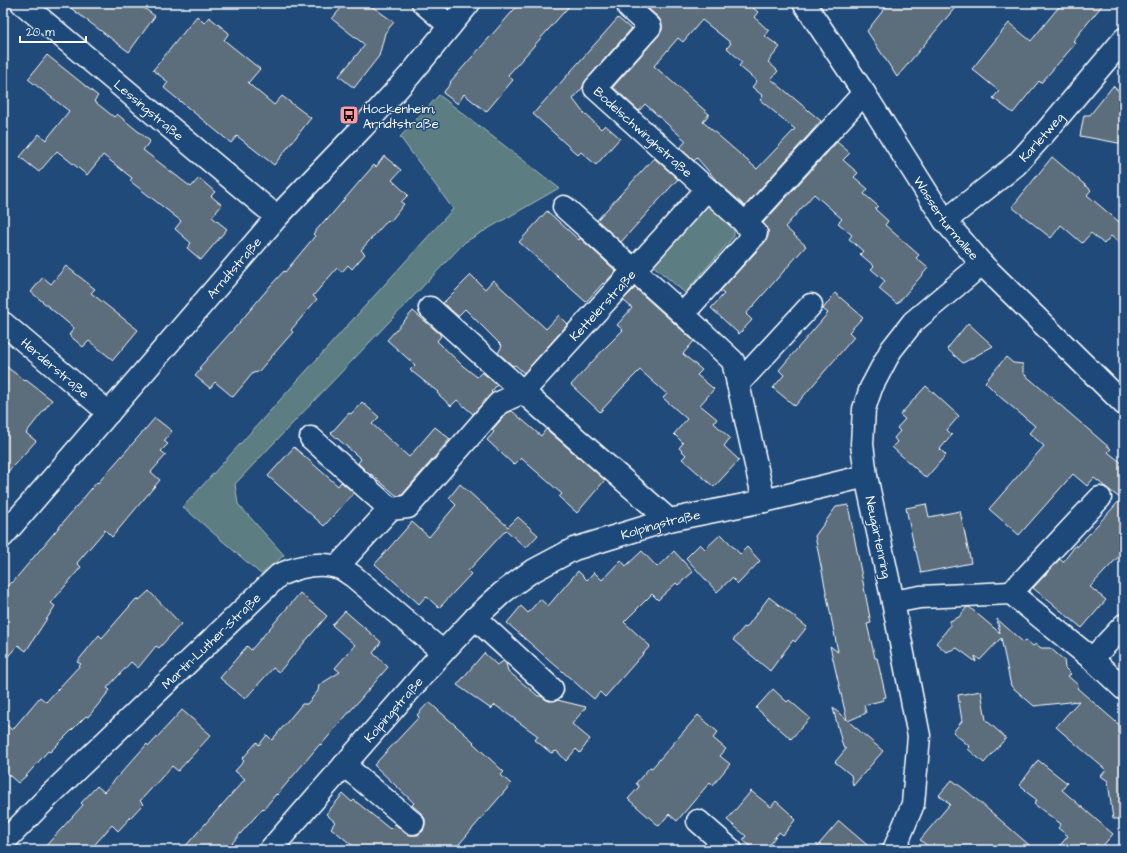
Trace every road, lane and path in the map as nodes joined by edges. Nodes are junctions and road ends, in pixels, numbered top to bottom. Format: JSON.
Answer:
{"nodes":[{"id":1,"x":22,"y":3,"type":"edge"},
{"id":2,"x":423,"y":3,"type":"edge"},
{"id":3,"x":469,"y":3,"type":"edge"},
{"id":4,"x":633,"y":3,"type":"edge"},
{"id":5,"x":804,"y":3,"type":"edge"},
{"id":6,"x":450,"y":26,"type":"junction"},
{"id":7,"x":1124,"y":39,"type":"edge"},
{"id":8,"x":864,"y":93,"type":"junction"},
{"id":9,"x":707,"y":189,"type":"junction"},
{"id":10,"x":564,"y":207,"type":"dead end"},
{"id":11,"x":277,"y":217,"type":"junction"},
{"id":12,"x":945,"y":221,"type":"junction"},
{"id":13,"x":746,"y":224,"type":"junction"},
{"id":14,"x":982,"y":264,"type":"junction"},
{"id":15,"x":634,"y":270,"type":"junction"},
{"id":16,"x":811,"y":305,"type":"dead end"},
{"id":17,"x":430,"y":308,"type":"dead end"},
{"id":18,"x":683,"y":314,"type":"junction"},
{"id":19,"x":3,"y":323,"type":"edge"},
{"id":20,"x":738,"y":384,"type":"junction"},
{"id":21,"x":523,"y":392,"type":"junction"},
{"id":22,"x":1124,"y":404,"type":"edge"},
{"id":23,"x":108,"y":413,"type":"junction"},
{"id":24,"x":311,"y":438,"type":"dead end"},
{"id":25,"x":866,"y":476,"type":"junction"},
{"id":26,"x":1100,"y":498,"type":"dead end"},
{"id":27,"x":764,"y":501,"type":"junction"},
{"id":28,"x":390,"y":509,"type":"junction"},
{"id":29,"x":669,"y":520,"type":"junction"},
{"id":30,"x":3,"y":536,"type":"edge"},
{"id":31,"x":337,"y":567,"type":"junction"},
{"id":32,"x":1011,"y":593,"type":"junction"},
{"id":33,"x":893,"y":602,"type":"junction"},
{"id":34,"x":475,"y":618,"type":"junction"},
{"id":35,"x":1124,"y":625,"type":"edge"},
{"id":36,"x":443,"y":652,"type":"junction"},
{"id":37,"x":1092,"y":659,"type":"junction"},
{"id":38,"x":552,"y":689,"type":"dead end"},
{"id":39,"x":1124,"y":690,"type":"edge"},
{"id":40,"x":344,"y":765,"type":"junction"},
{"id":41,"x":698,"y":821,"type":"dead end"},
{"id":42,"x":413,"y":823,"type":"dead end"},
{"id":43,"x":3,"y":844,"type":"edge"},
{"id":44,"x":270,"y":850,"type":"edge"},
{"id":45,"x":731,"y":850,"type":"edge"},
{"id":46,"x":894,"y":850,"type":"edge"}],
"edges":[{"from":1,"to":11,"type":"street","name":"Lessingstraße"},
{"from":2,"to":6,"type":"street"},
{"from":3,"to":6,"type":"street","name":"Arndtstraße"},
{"from":4,"to":9,"type":"street","name":"Bodelschwinghstraße"},
{"from":5,"to":8,"type":"street","name":"Wasserturmallee"},
{"from":6,"to":11,"type":"street","name":"Arndtstraße"},
{"from":7,"to":12,"type":"street","name":"Karletweg"},
{"from":8,"to":12,"type":"street","name":"Wasserturmallee"},
{"from":8,"to":13,"type":"street"},
{"from":9,"to":13,"type":"street","name":"Bodelschwinghstraße"},
{"from":9,"to":15,"type":"street"},
{"from":10,"to":15,"type":"street","name":"Kettelerstraße"},
{"from":11,"to":23,"type":"street","name":"Arndtstraße"},
{"from":12,"to":14,"type":"street","name":"Wasserturmallee"},
{"from":13,"to":18,"type":"street","name":"Bodelschwinghstraße"},
{"from":14,"to":22,"type":"street","name":"Wasserturmallee"},
{"from":14,"to":25,"type":"street","name":"Neugärtenring"},
{"from":15,"to":18,"type":"street"},
{"from":15,"to":21,"type":"street","name":"Kettelerstraße"},
{"from":16,"to":20,"type":"street"},
{"from":17,"to":21,"type":"street"},
{"from":18,"to":20,"type":"street"},
{"from":19,"to":23,"type":"street","name":"Herderstraße"},
{"from":20,"to":27,"type":"street"},
{"from":21,"to":28,"type":"street","name":"Kettelerstraße"},
{"from":21,"to":29,"type":"street"},
{"from":23,"to":30,"type":"street","name":"Arndtstraße"},
{"from":24,"to":28,"type":"street"},
{"from":25,"to":27,"type":"street","name":"Kolpingstraße"},
{"from":25,"to":33,"type":"street","name":"Neugärtenring"},
{"from":26,"to":32,"type":"street"},
{"from":27,"to":29,"type":"street","name":"Kolpingstraße"},
{"from":28,"to":31,"type":"street"},
{"from":29,"to":34,"type":"street","name":"Kolpingstraße"},
{"from":31,"to":36,"type":"street","name":"Martin-Luther-Straße"},
{"from":31,"to":43,"type":"street","name":"Martin-Luther-Straße"},
{"from":32,"to":33,"type":"street"},
{"from":32,"to":37,"type":"street"},
{"from":33,"to":46,"type":"street","name":"Neugärtenring"},
{"from":34,"to":36,"type":"street","name":"Kolpingstraße"},
{"from":34,"to":38,"type":"street"},
{"from":35,"to":37,"type":"street"},
{"from":36,"to":40,"type":"street","name":"Kolpingstraße"},
{"from":37,"to":39,"type":"street"},
{"from":40,"to":42,"type":"street"},
{"from":40,"to":44,"type":"street","name":"Kolpingstraße"},
{"from":41,"to":45,"type":"street"}]}
